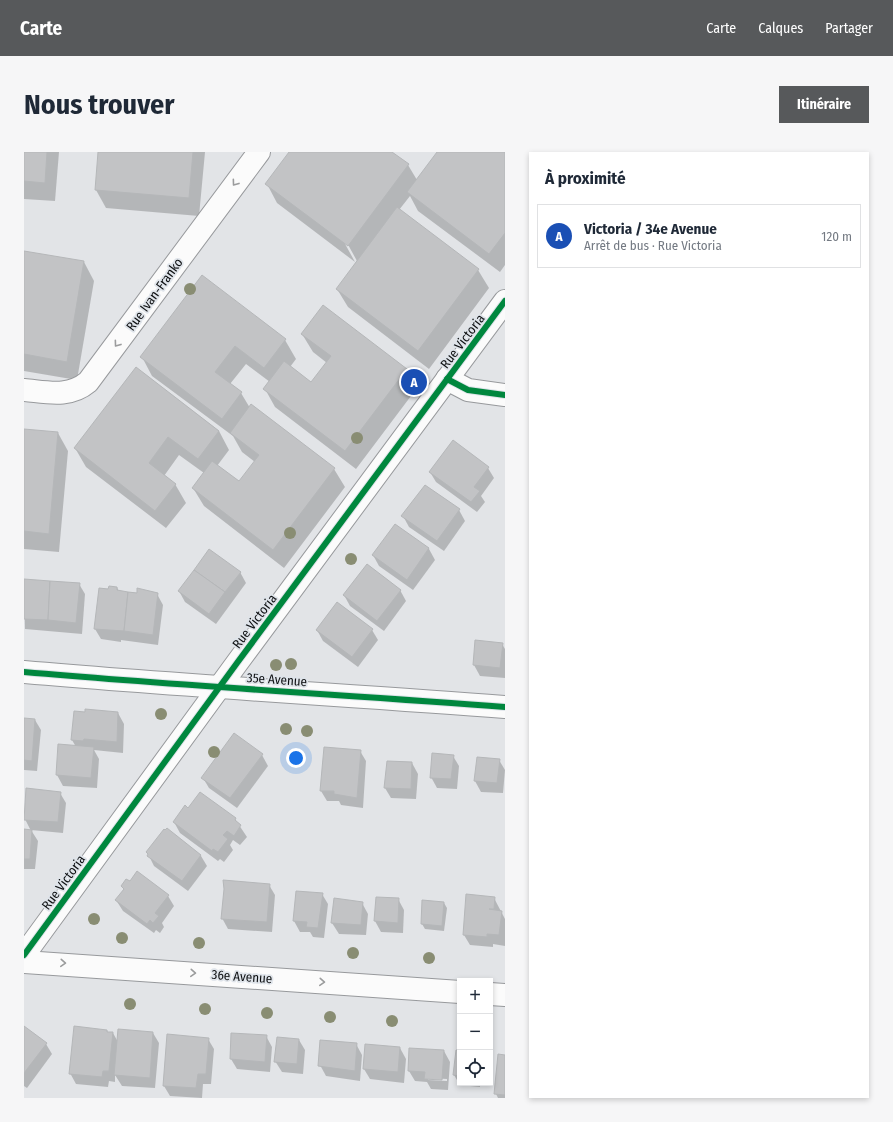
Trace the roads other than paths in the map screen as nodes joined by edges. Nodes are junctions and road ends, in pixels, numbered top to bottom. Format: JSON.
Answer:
{"nodes":[{"id":1,"x":259,"y":152,"type":"edge"},
{"id":2,"x":505,"y":301,"type":"edge"},
{"id":3,"x":447,"y":379,"type":"junction"},
{"id":4,"x":24,"y":390,"type":"edge"},
{"id":5,"x":505,"y":395,"type":"edge"},
{"id":6,"x":24,"y":672,"type":"edge"},
{"id":7,"x":218,"y":688,"type":"junction"},
{"id":8,"x":505,"y":707,"type":"edge"},
{"id":9,"x":24,"y":955,"type":"edge"},
{"id":10,"x":24,"y":962,"type":"edge"},
{"id":11,"x":457,"y":992,"type":"edge"},
{"id":12,"x":493,"y":994,"type":"edge"},
{"id":13,"x":505,"y":995,"type":"edge"}],
"edges":[{"from":1,"to":4,"type":"street","name":"Rue Ivan-Franko","one_way":true},
{"from":2,"to":3,"type":"street","name":"Rue Victoria"},
{"from":3,"to":5,"type":"street"},
{"from":3,"to":7,"type":"street","name":"Rue Victoria"},
{"from":6,"to":7,"type":"street","name":"35e Avenue"},
{"from":7,"to":8,"type":"street","name":"35e Avenue"},
{"from":7,"to":9,"type":"street","name":"Rue Victoria"},
{"from":10,"to":11,"type":"street","name":"36e Avenue","one_way":true},
{"from":12,"to":13,"type":"street"}]}
